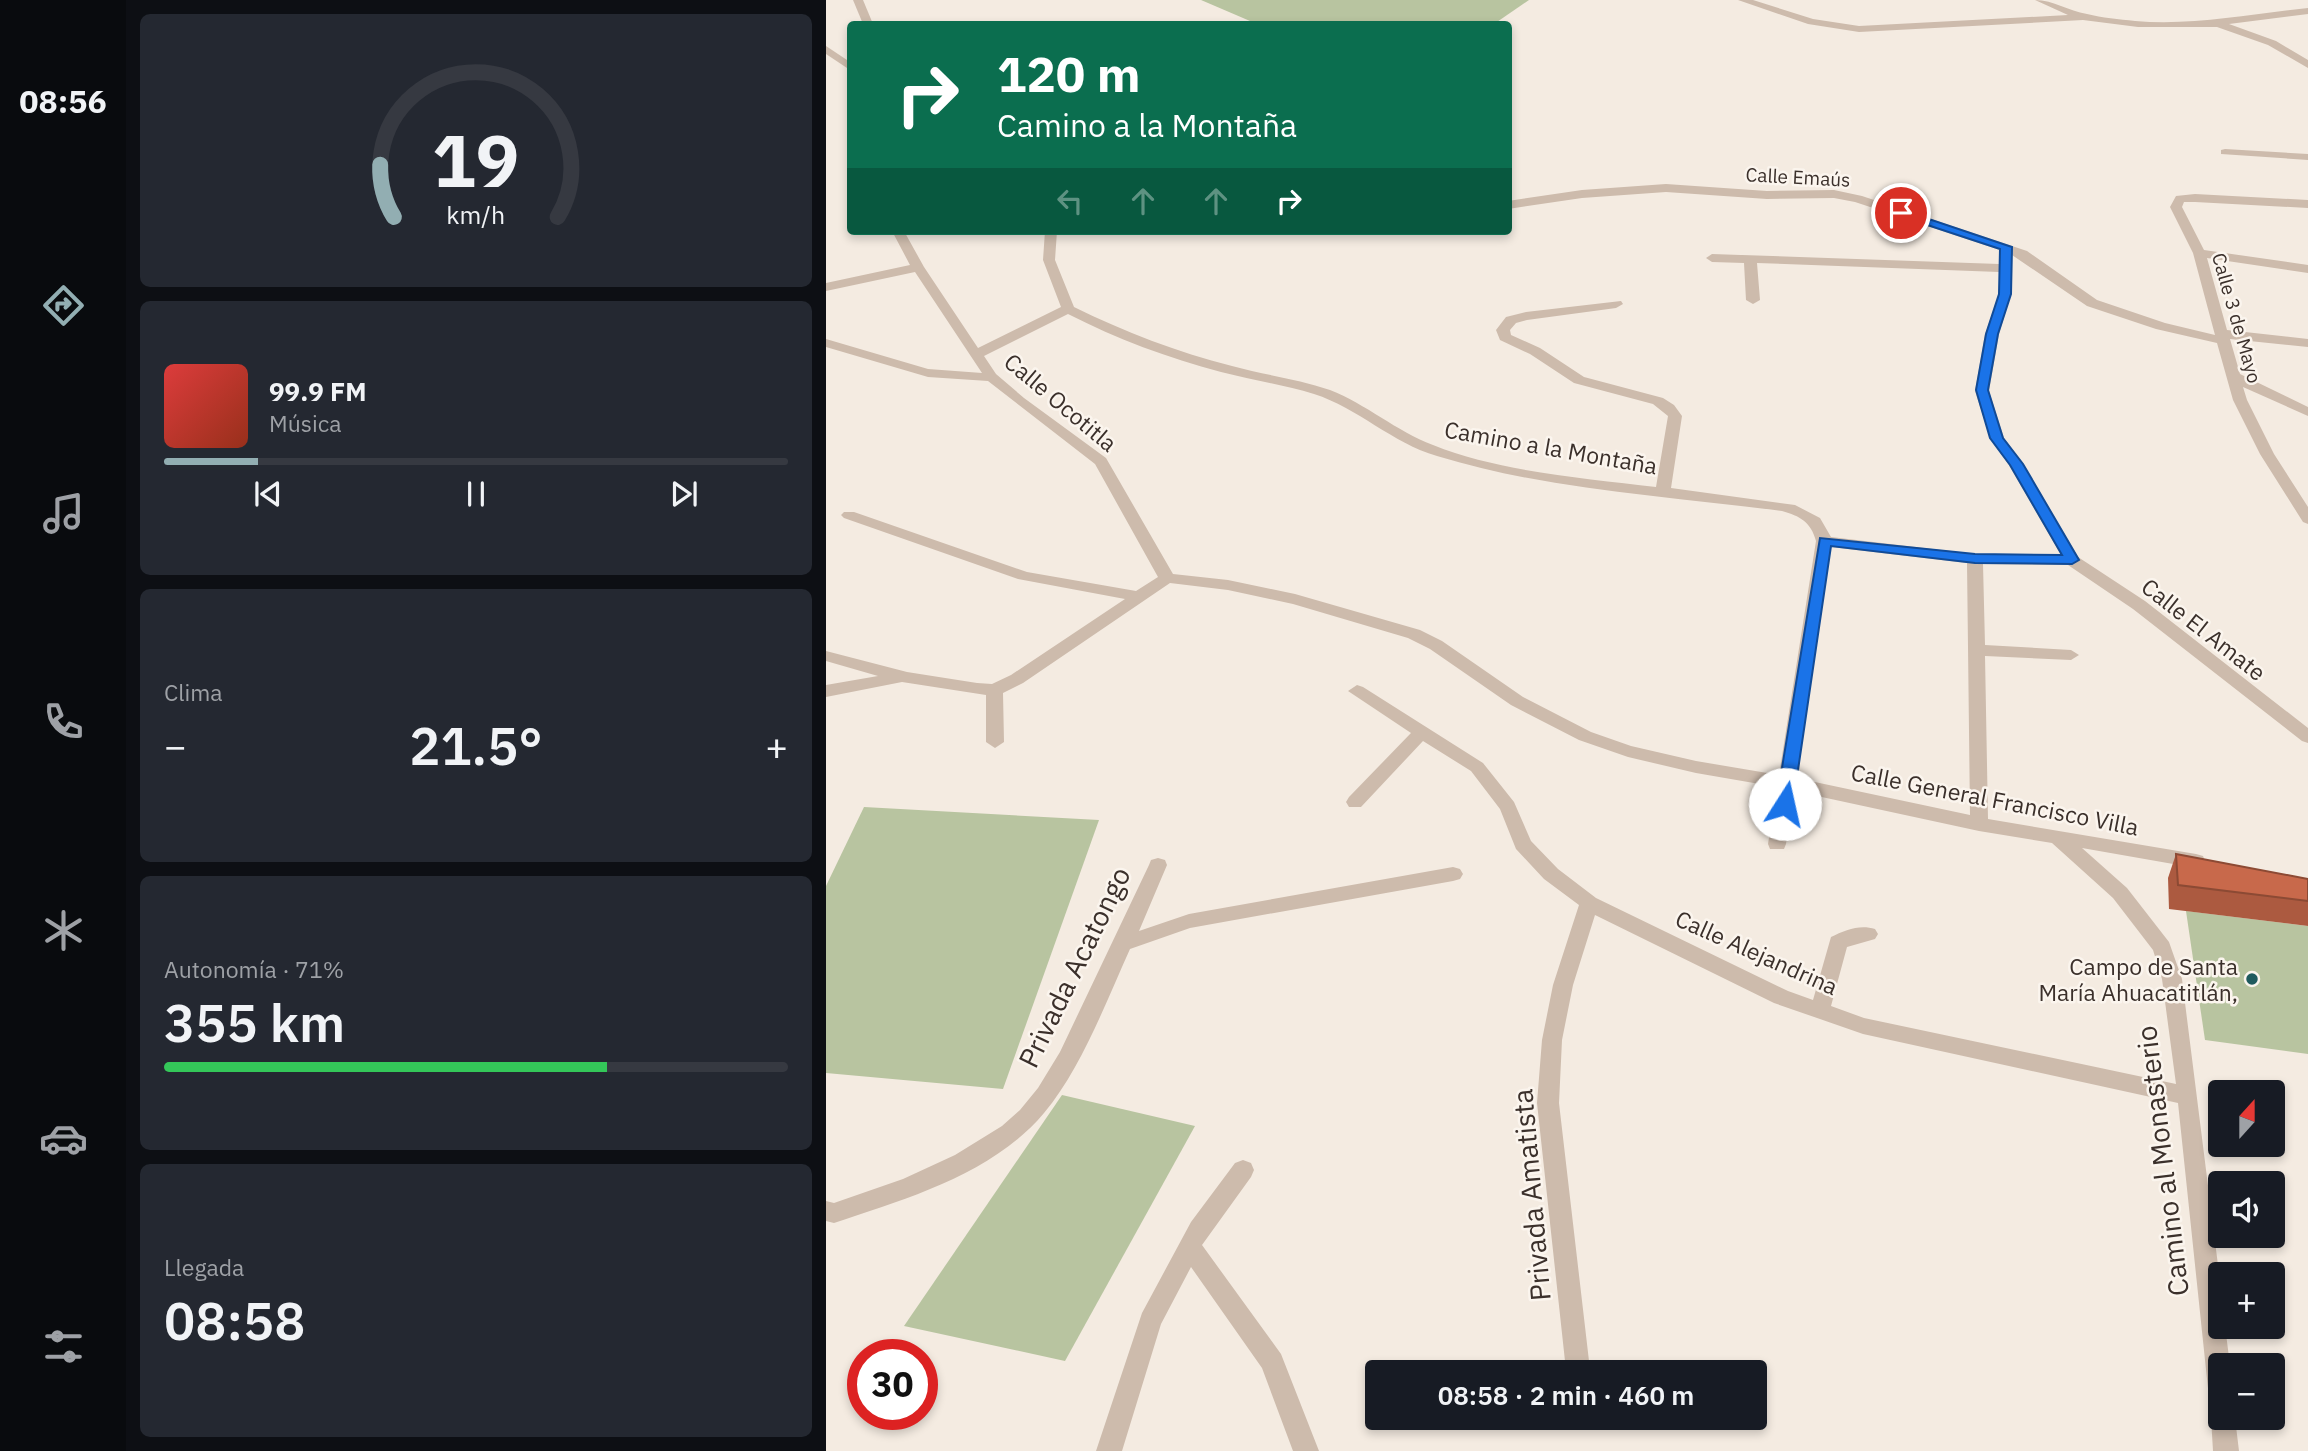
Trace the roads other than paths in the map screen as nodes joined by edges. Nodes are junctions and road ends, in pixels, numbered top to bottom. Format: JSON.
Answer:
{"nodes":[{"id":1,"x":859,"y":0,"type":"edge"},
{"id":2,"x":1743,"y":0,"type":"edge"},
{"id":3,"x":2039,"y":0,"type":"edge"},
{"id":4,"x":2308,"y":11,"type":"edge"},
{"id":5,"x":2083,"y":16,"type":"junction"},
{"id":6,"x":867,"y":21,"type":"edge"},
{"id":7,"x":2218,"y":24,"type":"junction"},
{"id":8,"x":826,"y":49,"type":"edge"},
{"id":9,"x":847,"y":65,"type":"edge"},
{"id":10,"x":2308,"y":65,"type":"edge"},
{"id":11,"x":2225,"y":152,"type":"dead end"},
{"id":12,"x":2308,"y":157,"type":"edge"},
{"id":13,"x":1512,"y":204,"type":"edge"},
{"id":14,"x":2308,"y":204,"type":"edge"},
{"id":15,"x":900,"y":235,"type":"edge"},
{"id":16,"x":1051,"y":235,"type":"edge"},
{"id":17,"x":2006,"y":247,"type":"junction"},
{"id":18,"x":2199,"y":253,"type":"junction"},
{"id":19,"x":1712,"y":258,"type":"dead end"},
{"id":20,"x":1750,"y":260,"type":"junction"},
{"id":21,"x":918,"y":267,"type":"junction"},
{"id":22,"x":2007,"y":268,"type":"junction"},
{"id":23,"x":2308,"y":269,"type":"edge"},
{"id":24,"x":826,"y":286,"type":"edge"},
{"id":25,"x":1753,"y":300,"type":"dead end"},
{"id":26,"x":1616,"y":304,"type":"dead end"},
{"id":27,"x":1068,"y":309,"type":"junction"},
{"id":28,"x":2224,"y":338,"type":"junction"},
{"id":29,"x":826,"y":343,"type":"edge"},
{"id":30,"x":2308,"y":343,"type":"edge"},
{"id":31,"x":976,"y":354,"type":"junction"},
{"id":32,"x":2232,"y":376,"type":"junction"},
{"id":33,"x":991,"y":377,"type":"junction"},
{"id":34,"x":2273,"y":397,"type":"junction"},
{"id":35,"x":2240,"y":400,"type":"junction"},
{"id":36,"x":2308,"y":412,"type":"edge"},
{"id":37,"x":1663,"y":490,"type":"junction"},
{"id":38,"x":2305,"y":512,"type":"edge"},
{"id":39,"x":849,"y":516,"type":"dead end"},
{"id":40,"x":1825,"y":541,"type":"junction"},
{"id":41,"x":1975,"y":559,"type":"junction"},
{"id":42,"x":2072,"y":560,"type":"junction"},
{"id":43,"x":1167,"y":578,"type":"junction"},
{"id":44,"x":1138,"y":597,"type":"junction"},
{"id":45,"x":1976,"y":650,"type":"junction"},
{"id":46,"x":2071,"y":655,"type":"dead end"},
{"id":47,"x":826,"y":656,"type":"edge"},
{"id":48,"x":907,"y":678,"type":"junction"},
{"id":49,"x":994,"y":690,"type":"junction"},
{"id":50,"x":826,"y":691,"type":"edge"},
{"id":51,"x":1357,"y":691,"type":"dead end"},
{"id":52,"x":1420,"y":734,"type":"junction"},
{"id":53,"x":2308,"y":737,"type":"edge"},
{"id":54,"x":995,"y":742,"type":"dead end"},
{"id":55,"x":1788,"y":783,"type":"junction"},
{"id":56,"x":1355,"y":802,"type":"dead end"},
{"id":57,"x":1979,"y":824,"type":"junction"},
{"id":58,"x":2056,"y":836,"type":"junction"},
{"id":59,"x":1777,"y":844,"type":"dead end"},
{"id":60,"x":2215,"y":864,"type":"edge"},
{"id":61,"x":1158,"y":865,"type":"dead end"},
{"id":62,"x":1453,"y":874,"type":"dead end"},
{"id":63,"x":1589,"y":903,"type":"junction"},
{"id":64,"x":1868,"y":934,"type":"dead end"},
{"id":65,"x":1125,"y":943,"type":"junction"},
{"id":66,"x":1819,"y":1010,"type":"junction"},
{"id":67,"x":2188,"y":1096,"type":"junction"},
{"id":68,"x":1243,"y":1170,"type":"dead end"},
{"id":69,"x":826,"y":1211,"type":"edge"},
{"id":70,"x":1190,"y":1246,"type":"junction"},
{"id":71,"x":2216,"y":1353,"type":"edge"},
{"id":72,"x":1577,"y":1360,"type":"edge"},
{"id":73,"x":2224,"y":1430,"type":"edge"},
{"id":74,"x":1110,"y":1451,"type":"edge"},
{"id":75,"x":1306,"y":1451,"type":"edge"},
{"id":76,"x":2227,"y":1451,"type":"edge"}],
"edges":[{"from":1,"to":6,"type":"street"},
{"from":2,"to":5,"type":"street"},
{"from":3,"to":5,"type":"street"},
{"from":4,"to":7,"type":"street"},
{"from":5,"to":7,"type":"street"},
{"from":7,"to":10,"type":"street"},
{"from":8,"to":9,"type":"street"},
{"from":11,"to":12,"type":"street"},
{"from":13,"to":17,"type":"street","name":"Calle Emaús"},
{"from":14,"to":18,"type":"street","name":"Calle 3 de Mayo"},
{"from":15,"to":21,"type":"street","name":"Calle Ocotitla"},
{"from":16,"to":27,"type":"street"},
{"from":17,"to":22,"type":"street"},
{"from":17,"to":28,"type":"street","name":"Calle Emaús"},
{"from":18,"to":23,"type":"street"},
{"from":18,"to":28,"type":"street","name":"Calle 3 de Mayo"},
{"from":19,"to":20,"type":"street"},
{"from":20,"to":22,"type":"street"},
{"from":20,"to":25,"type":"street"},
{"from":21,"to":24,"type":"street"},
{"from":21,"to":31,"type":"street","name":"Calle Ocotitla"},
{"from":22,"to":42,"type":"street"},
{"from":26,"to":37,"type":"street"},
{"from":27,"to":31,"type":"street"},
{"from":27,"to":37,"type":"street","name":"Camino a la Montaña"},
{"from":28,"to":30,"type":"street","name":"Calle Emaús"},
{"from":28,"to":32,"type":"street","name":"Calle 3 de Mayo"},
{"from":29,"to":33,"type":"street"},
{"from":31,"to":33,"type":"street","name":"Calle Ocotitla"},
{"from":32,"to":34,"type":"street"},
{"from":32,"to":35,"type":"street","name":"Calle 3 de Mayo"},
{"from":33,"to":43,"type":"street","name":"Calle Ocotitla"},
{"from":34,"to":35,"type":"street"},
{"from":34,"to":36,"type":"street"},
{"from":35,"to":38,"type":"street","name":"Calle 3 de Mayo"},
{"from":37,"to":40,"type":"street","name":"Camino a la Montaña"},
{"from":39,"to":44,"type":"street"},
{"from":40,"to":41,"type":"street"},
{"from":40,"to":55,"type":"street"},
{"from":41,"to":42,"type":"street"},
{"from":41,"to":45,"type":"street"},
{"from":42,"to":53,"type":"street","name":"Calle El Amate"},
{"from":43,"to":44,"type":"street"},
{"from":43,"to":55,"type":"street","name":"Calle General Francisco Villa"},
{"from":44,"to":49,"type":"street"},
{"from":45,"to":46,"type":"street"},
{"from":45,"to":57,"type":"street"},
{"from":47,"to":48,"type":"street"},
{"from":48,"to":49,"type":"street"},
{"from":48,"to":50,"type":"street"},
{"from":49,"to":54,"type":"street"},
{"from":51,"to":52,"type":"street","name":"Calle Alejandrina"},
{"from":52,"to":56,"type":"street"},
{"from":52,"to":63,"type":"street","name":"Calle Alejandrina"},
{"from":55,"to":57,"type":"street","name":"Calle General Francisco Villa"},
{"from":55,"to":59,"type":"street"},
{"from":57,"to":58,"type":"street","name":"Calle General Francisco Villa"},
{"from":58,"to":60,"type":"street","name":"Calle General Francisco Villa"},
{"from":58,"to":67,"type":"street","name":"Camino al Monasterio"},
{"from":61,"to":65,"type":"street","name":"Privada Acatongo"},
{"from":62,"to":65,"type":"street"},
{"from":63,"to":66,"type":"street","name":"Calle Alejandrina"},
{"from":63,"to":72,"type":"street","name":"Privada Amatista"},
{"from":64,"to":66,"type":"street"},
{"from":65,"to":69,"type":"street","name":"Privada Acatongo"},
{"from":66,"to":67,"type":"street","name":"Calle Alejandrina"},
{"from":67,"to":71,"type":"street","name":"Camino al Monasterio"},
{"from":68,"to":70,"type":"street"},
{"from":70,"to":74,"type":"street"},
{"from":70,"to":75,"type":"street"},
{"from":73,"to":76,"type":"street"}]}
